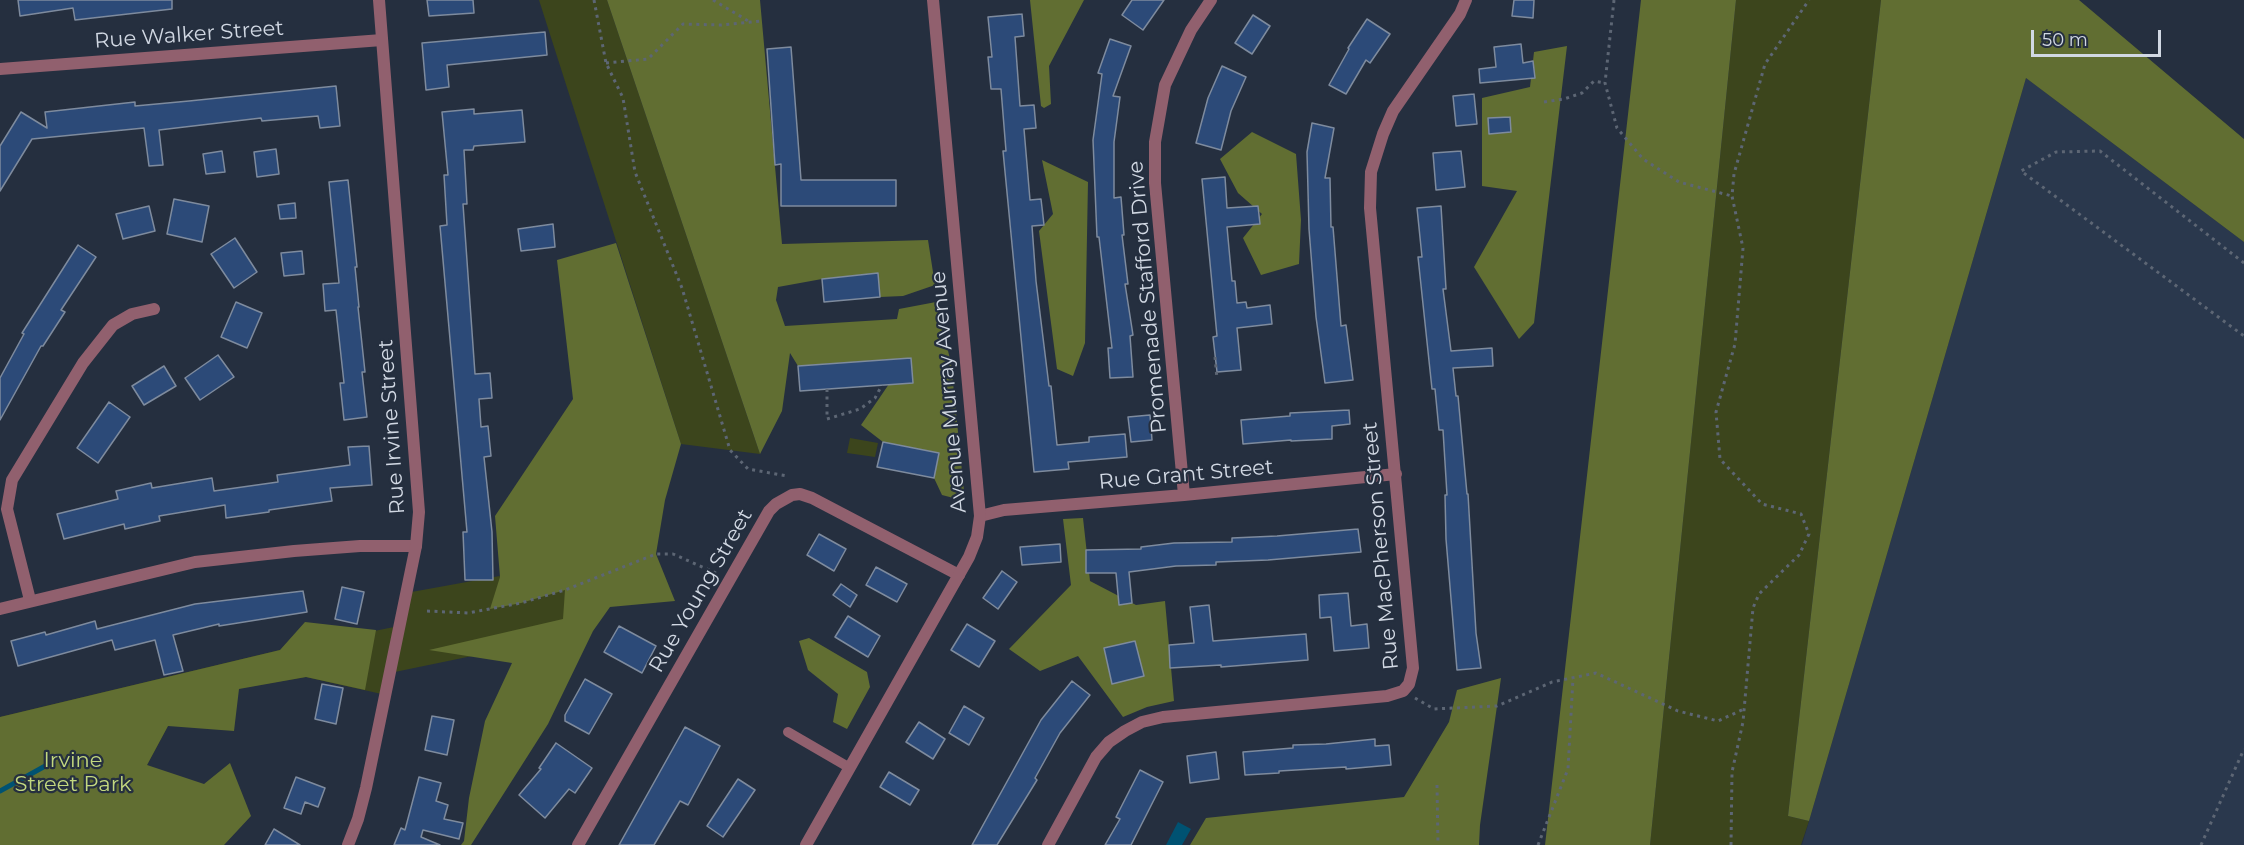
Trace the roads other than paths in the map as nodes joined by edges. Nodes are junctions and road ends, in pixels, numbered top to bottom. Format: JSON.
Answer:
{"nodes":[{"id":1,"x":379,"y":0,"type":"edge"},
{"id":2,"x":933,"y":0,"type":"edge"},
{"id":3,"x":1211,"y":0,"type":"edge"},
{"id":4,"x":1466,"y":0,"type":"edge"},
{"id":5,"x":382,"y":40,"type":"junction"},
{"id":6,"x":0,"y":69,"type":"edge"},
{"id":7,"x":154,"y":309,"type":"dead end"},
{"id":8,"x":1396,"y":474,"type":"junction"},
{"id":9,"x":1184,"y":495,"type":"junction"},
{"id":10,"x":980,"y":516,"type":"junction"},
{"id":11,"x":416,"y":546,"type":"junction"},
{"id":12,"x":959,"y":575,"type":"junction"},
{"id":13,"x":30,"y":600,"type":"junction"},
{"id":14,"x":0,"y":609,"type":"edge"},
{"id":15,"x":788,"y":732,"type":"dead end"},
{"id":16,"x":850,"y":768,"type":"junction"},
{"id":17,"x":348,"y":845,"type":"edge"},
{"id":18,"x":578,"y":845,"type":"edge"},
{"id":19,"x":806,"y":845,"type":"edge"},
{"id":20,"x":1048,"y":845,"type":"edge"}],
"edges":[{"from":1,"to":5,"type":"street","name":"Rue Irvine Street"},
{"from":2,"to":10,"type":"street","name":"Avenue Murray Avenue"},
{"from":3,"to":9,"type":"street","name":"Promenade Stafford Drive"},
{"from":4,"to":8,"type":"street","name":"Rue MacPherson Street"},
{"from":5,"to":6,"type":"street","name":"Rue Walker Street"},
{"from":5,"to":11,"type":"street","name":"Rue Irvine Street"},
{"from":7,"to":13,"type":"street"},
{"from":8,"to":9,"type":"street","name":"Rue Grant Street"},
{"from":8,"to":20,"type":"street","name":"Rue MacPherson Street"},
{"from":9,"to":10,"type":"street","name":"Rue Grant Street"},
{"from":10,"to":12,"type":"street","name":"Avenue Murray Avenue"},
{"from":11,"to":13,"type":"street"},
{"from":11,"to":17,"type":"street","name":"Rue Irvine Street"},
{"from":12,"to":16,"type":"street","name":"Avenue Murray Avenue"},
{"from":12,"to":18,"type":"street","name":"Rue Young Street"},
{"from":13,"to":14,"type":"street"},
{"from":15,"to":16,"type":"lane"},
{"from":16,"to":19,"type":"street","name":"Avenue Murray Avenue"}]}
